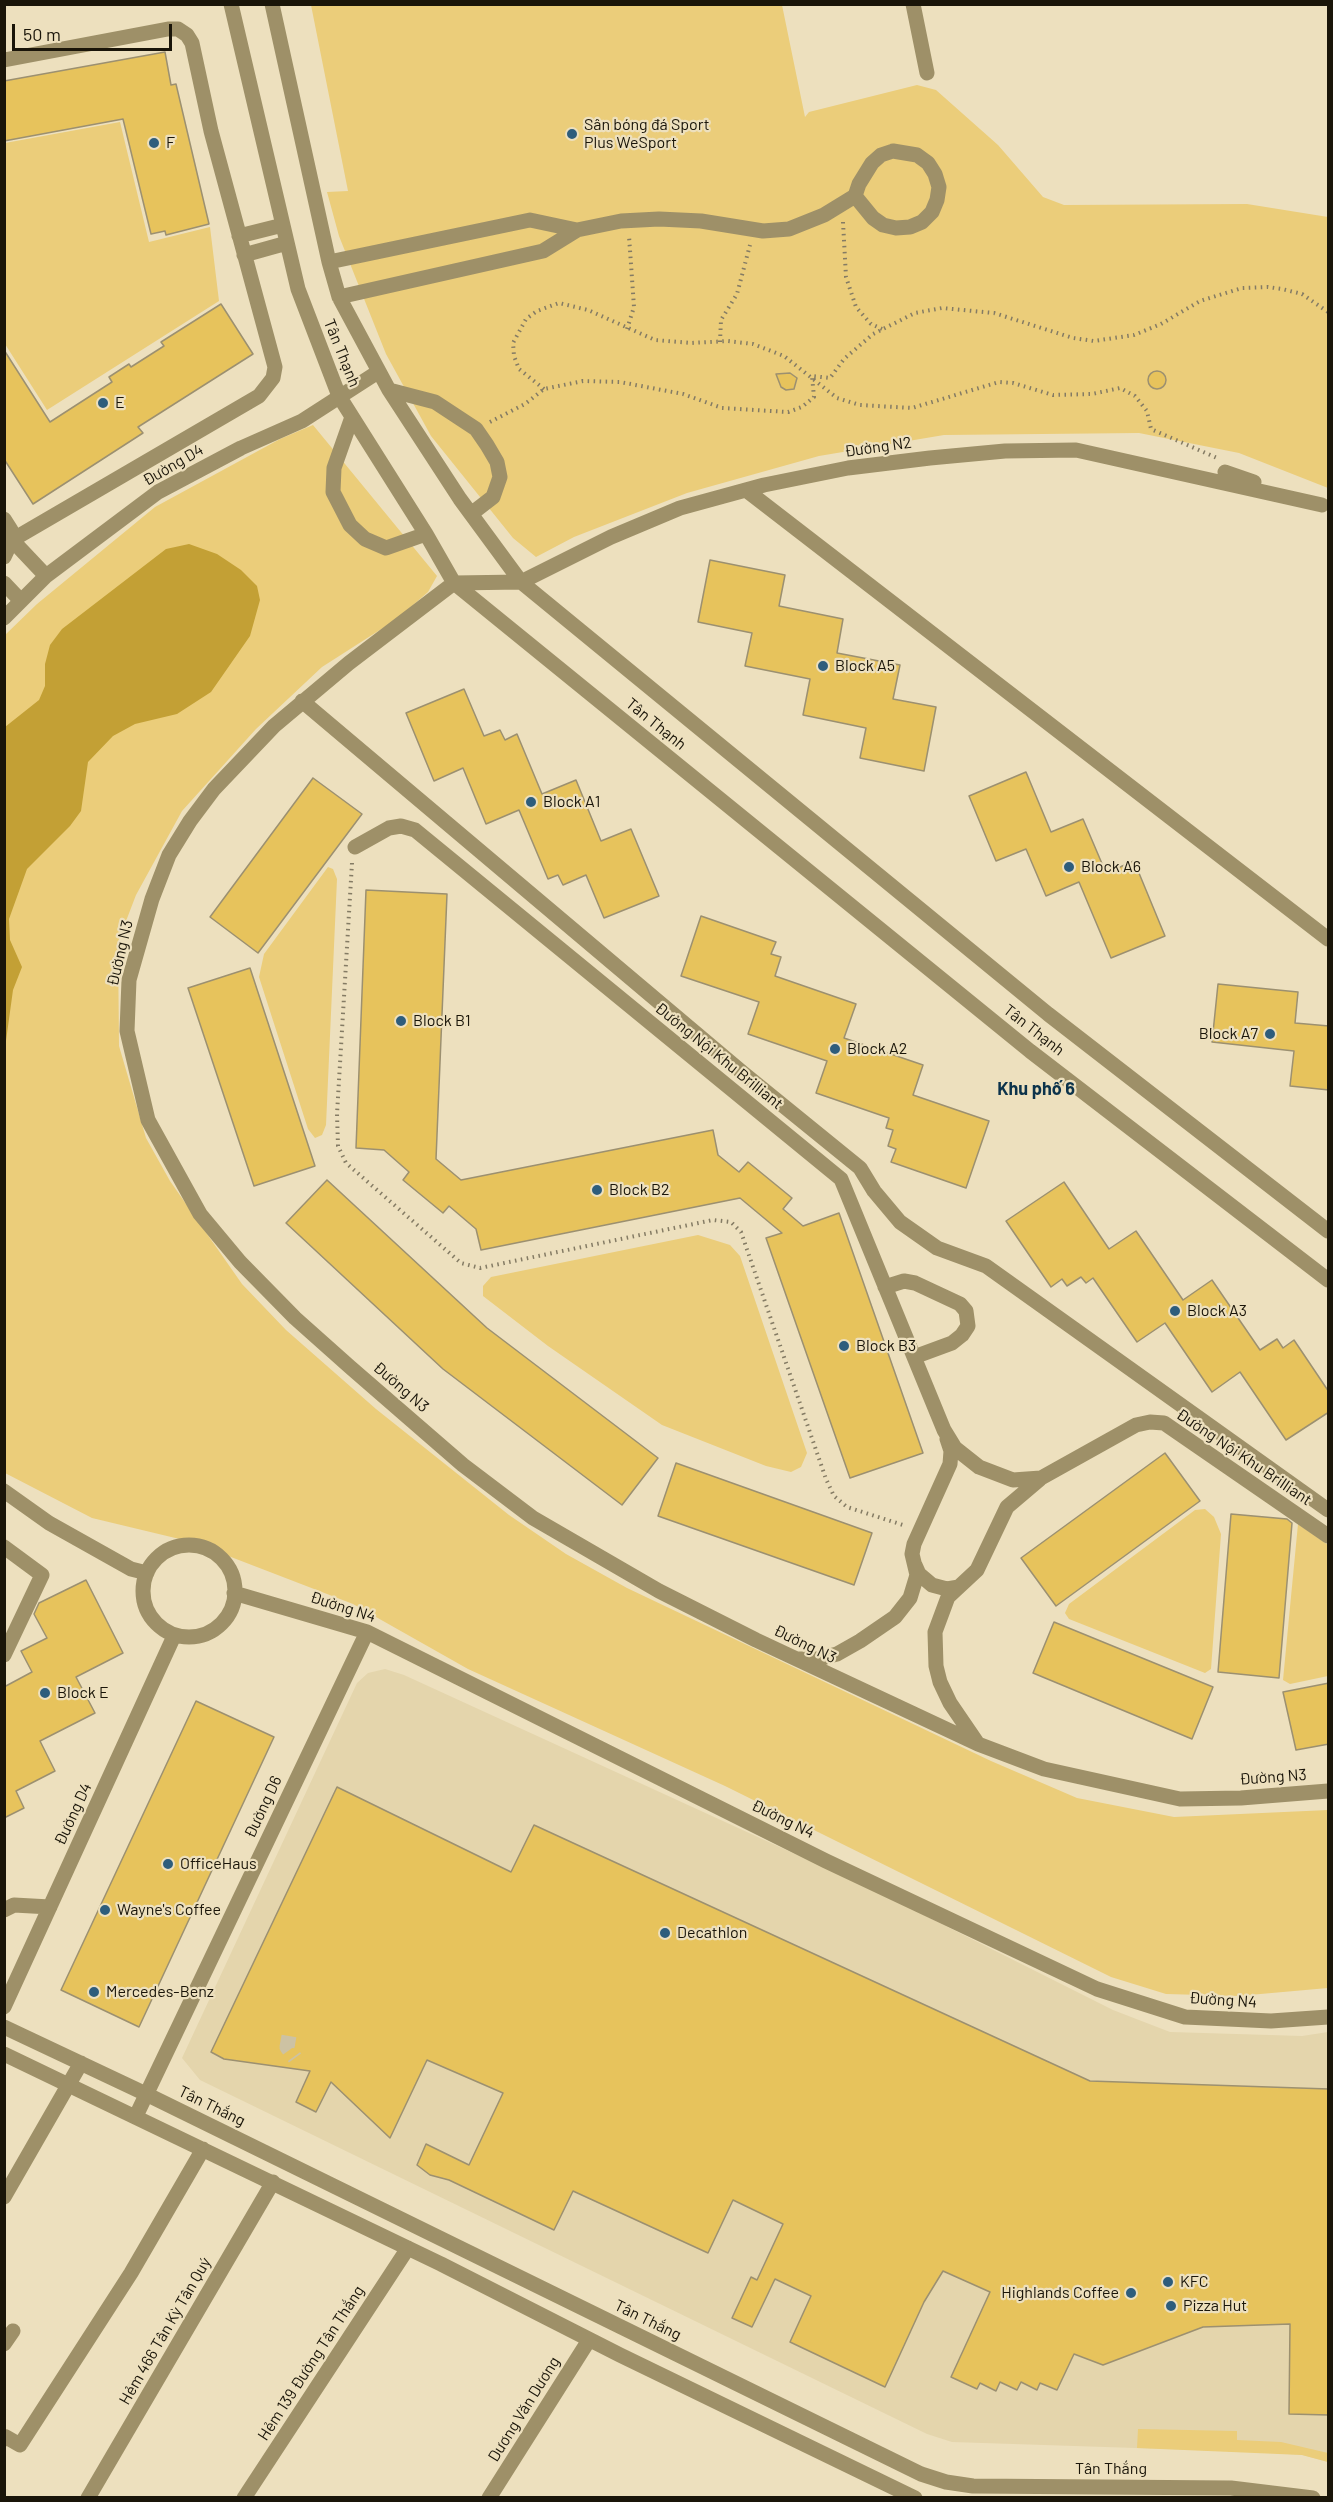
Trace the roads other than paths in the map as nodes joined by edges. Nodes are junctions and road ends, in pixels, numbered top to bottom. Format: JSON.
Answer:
{"nodes":[{"id":1,"x":231,"y":4,"type":"edge"},
{"id":2,"x":272,"y":4,"type":"edge"},
{"id":3,"x":913,"y":4,"type":"edge"},
{"id":4,"x":4,"y":60,"type":"edge"},
{"id":5,"x":927,"y":73,"type":"dead end"},
{"id":6,"x":849,"y":200,"type":"junction"},
{"id":7,"x":283,"y":225,"type":"junction"},
{"id":8,"x":577,"y":230,"type":"junction"},
{"id":9,"x":239,"y":236,"type":"junction"},
{"id":10,"x":287,"y":243,"type":"junction"},
{"id":11,"x":244,"y":255,"type":"junction"},
{"id":12,"x":329,"y":262,"type":"junction"},
{"id":13,"x":339,"y":297,"type":"junction"},
{"id":14,"x":378,"y":372,"type":"junction"},
{"id":15,"x":389,"y":390,"type":"junction"},
{"id":16,"x":339,"y":396,"type":"junction"},
{"id":17,"x":352,"y":417,"type":"junction"},
{"id":18,"x":746,"y":490,"type":"junction"},
{"id":19,"x":1325,"y":506,"type":"edge"},
{"id":20,"x":471,"y":514,"type":"junction"},
{"id":21,"x":4,"y":519,"type":"edge"},
{"id":22,"x":426,"y":534,"type":"junction"},
{"id":23,"x":12,"y":540,"type":"junction"},
{"id":24,"x":4,"y":557,"type":"edge"},
{"id":25,"x":46,"y":576,"type":"junction"},
{"id":26,"x":521,"y":582,"type":"junction"},
{"id":27,"x":4,"y":583,"type":"edge"},
{"id":28,"x":454,"y":583,"type":"junction"},
{"id":29,"x":21,"y":601,"type":"junction"},
{"id":30,"x":4,"y":618,"type":"edge"},
{"id":31,"x":302,"y":701,"type":"junction"},
{"id":32,"x":355,"y":847,"type":"road end"},
{"id":33,"x":1329,"y":939,"type":"edge"},
{"id":34,"x":1329,"y":1231,"type":"edge"},
{"id":35,"x":1329,"y":1280,"type":"edge"},
{"id":36,"x":885,"y":1287,"type":"junction"},
{"id":37,"x":914,"y":1357,"type":"junction"},
{"id":38,"x":944,"y":1430,"type":"junction"},
{"id":39,"x":972,"y":1462,"type":"junction"},
{"id":40,"x":948,"y":1471,"type":"junction"},
{"id":41,"x":998,"y":1476,"type":"junction"},
{"id":42,"x":1041,"y":1478,"type":"junction"},
{"id":43,"x":4,"y":1491,"type":"edge"},
{"id":44,"x":1007,"y":1507,"type":"junction"},
{"id":45,"x":1329,"y":1510,"type":"edge"},
{"id":46,"x":1329,"y":1536,"type":"edge"},
{"id":47,"x":4,"y":1547,"type":"edge"},
{"id":48,"x":915,"y":1565,"type":"junction"},
{"id":49,"x":147,"y":1573,"type":"junction"},
{"id":50,"x":959,"y":1587,"type":"junction"},
{"id":51,"x":234,"y":1593,"type":"junction"},
{"id":52,"x":366,"y":1632,"type":"junction"},
{"id":53,"x":174,"y":1636,"type":"junction"},
{"id":54,"x":4,"y":1655,"type":"edge"},
{"id":55,"x":796,"y":1659,"type":"junction"},
{"id":56,"x":978,"y":1744,"type":"junction"},
{"id":57,"x":1329,"y":1791,"type":"edge"},
{"id":58,"x":50,"y":1907,"type":"junction"},
{"id":59,"x":4,"y":1910,"type":"edge"},
{"id":60,"x":4,"y":2007,"type":"edge"},
{"id":61,"x":1329,"y":2017,"type":"edge"},
{"id":62,"x":10,"y":2030,"type":"edge"},
{"id":63,"x":4,"y":2054,"type":"edge"},
{"id":64,"x":81,"y":2063,"type":"junction"},
{"id":65,"x":69,"y":2085,"type":"junction"},
{"id":66,"x":146,"y":2094,"type":"junction"},
{"id":67,"x":136,"y":2116,"type":"junction"},
{"id":68,"x":203,"y":2149,"type":"junction"},
{"id":69,"x":273,"y":2182,"type":"junction"},
{"id":70,"x":4,"y":2197,"type":"edge"},
{"id":71,"x":408,"y":2248,"type":"junction"},
{"id":72,"x":589,"y":2340,"type":"junction"},
{"id":73,"x":4,"y":2439,"type":"edge"},
{"id":74,"x":909,"y":2496,"type":"edge"},
{"id":75,"x":88,"y":2498,"type":"edge"},
{"id":76,"x":244,"y":2498,"type":"edge"},
{"id":77,"x":489,"y":2498,"type":"edge"},
{"id":78,"x":1313,"y":2498,"type":"edge"}],
"edges":[{"from":1,"to":7,"type":"street","name":"Tân Thạnh"},
{"from":2,"to":12,"type":"street","name":"Tân Thạnh"},
{"from":3,"to":5,"type":"street"},
{"from":4,"to":9,"type":"street"},
{"from":6,"to":6,"type":"street"},
{"from":6,"to":8,"type":"street"},
{"from":7,"to":9,"type":"street"},
{"from":7,"to":10,"type":"street","name":"Tân Thạnh"},
{"from":8,"to":12,"type":"street"},
{"from":8,"to":13,"type":"street"},
{"from":9,"to":11,"type":"street"},
{"from":10,"to":11,"type":"street"},
{"from":10,"to":16,"type":"street","name":"Tân Thạnh"},
{"from":11,"to":23,"type":"street"},
{"from":12,"to":13,"type":"street","name":"Tân Thạnh"},
{"from":13,"to":14,"type":"street","name":"Tân Thạnh"},
{"from":14,"to":15,"type":"street","name":"Tân Thạnh"},
{"from":14,"to":16,"type":"street","name":"Đường D4"},
{"from":15,"to":20,"type":"street","name":"Tân Thạnh"},
{"from":15,"to":20,"type":"street"},
{"from":16,"to":17,"type":"street","name":"Tân Thạnh"},
{"from":16,"to":25,"type":"street","name":"Đường D4"},
{"from":17,"to":22,"type":"street","name":"Tân Thạnh"},
{"from":17,"to":22,"type":"street"},
{"from":18,"to":19,"type":"street","name":"Đường N2"},
{"from":18,"to":26,"type":"street","name":"Đường N2"},
{"from":18,"to":33,"type":"street"},
{"from":19,"to":19,"type":"street"},
{"from":20,"to":26,"type":"street","name":"Tân Thạnh"},
{"from":21,"to":23,"type":"street"},
{"from":22,"to":28,"type":"street","name":"Tân Thạnh"},
{"from":23,"to":24,"type":"street"},
{"from":23,"to":25,"type":"street"},
{"from":25,"to":29,"type":"street","name":"Đường D4"},
{"from":26,"to":28,"type":"street","name":"Đường N2"},
{"from":26,"to":34,"type":"street","name":"Tân Thạnh"},
{"from":27,"to":29,"type":"street"},
{"from":28,"to":31,"type":"street","name":"Đường N3"},
{"from":28,"to":35,"type":"street","name":"Tân Thạnh"},
{"from":29,"to":30,"type":"street","name":"Đường D4"},
{"from":31,"to":45,"type":"street"},
{"from":31,"to":55,"type":"street","name":"Đường N3"},
{"from":32,"to":36,"type":"street","name":"Đường Nội Khu Brilliant"},
{"from":36,"to":37,"type":"street","name":"Đường Nội Khu Brilliant"},
{"from":36,"to":37,"type":"street"},
{"from":37,"to":38,"type":"street","name":"Đường Nội Khu Brilliant"},
{"from":38,"to":39,"type":"street","name":"Đường Nội Khu Brilliant"},
{"from":38,"to":40,"type":"street","name":"Đường Nội Khu Brilliant"},
{"from":39,"to":40,"type":"street"},
{"from":39,"to":41,"type":"street","name":"Đường Nội Khu Brilliant"},
{"from":40,"to":48,"type":"street","name":"Đường Nội Khu Brilliant"},
{"from":41,"to":42,"type":"street","name":"Đường Nội Khu Brilliant"},
{"from":41,"to":44,"type":"street"},
{"from":42,"to":44,"type":"street","name":"Đường Nội Khu Brilliant"},
{"from":42,"to":46,"type":"street","name":"Đường Nội Khu Brilliant"},
{"from":43,"to":49,"type":"street"},
{"from":44,"to":50,"type":"street","name":"Đường Nội Khu Brilliant"},
{"from":47,"to":54,"type":"street"},
{"from":48,"to":50,"type":"street"},
{"from":48,"to":55,"type":"street","name":"Đường Nội Khu Brilliant"},
{"from":49,"to":51,"type":"street"},
{"from":49,"to":53,"type":"street"},
{"from":50,"to":56,"type":"street","name":"Đường Nội Khu Brilliant"},
{"from":51,"to":52,"type":"street","name":"Đường N4"},
{"from":51,"to":53,"type":"street"},
{"from":52,"to":61,"type":"street","name":"Đường N4"},
{"from":52,"to":66,"type":"street","name":"Đường D6"},
{"from":53,"to":58,"type":"street","name":"Đường D4"},
{"from":55,"to":56,"type":"street","name":"Đường N3"},
{"from":56,"to":57,"type":"street","name":"Đường N3"},
{"from":58,"to":59,"type":"street"},
{"from":58,"to":60,"type":"street","name":"Đường D4"},
{"from":62,"to":63,"type":"street"},
{"from":62,"to":64,"type":"street","name":"Tân Thắng"},
{"from":63,"to":65,"type":"street"},
{"from":64,"to":65,"type":"street"},
{"from":64,"to":66,"type":"street","name":"Tân Thắng"},
{"from":65,"to":67,"type":"street"},
{"from":65,"to":70,"type":"street"},
{"from":66,"to":67,"type":"street","name":"Đường D6"},
{"from":66,"to":78,"type":"street","name":"Tân Thắng"},
{"from":67,"to":68,"type":"street"},
{"from":68,"to":69,"type":"street"},
{"from":68,"to":73,"type":"street"},
{"from":69,"to":71,"type":"street"},
{"from":69,"to":75,"type":"street","name":"Hẻm 466 Tân Kỳ Tân Quý"},
{"from":71,"to":72,"type":"street"},
{"from":71,"to":76,"type":"street","name":"Hẻm 139 Đường Tân Thắng"},
{"from":72,"to":74,"type":"street"},
{"from":72,"to":77,"type":"street","name":"Dương Văn Dương"}]}
